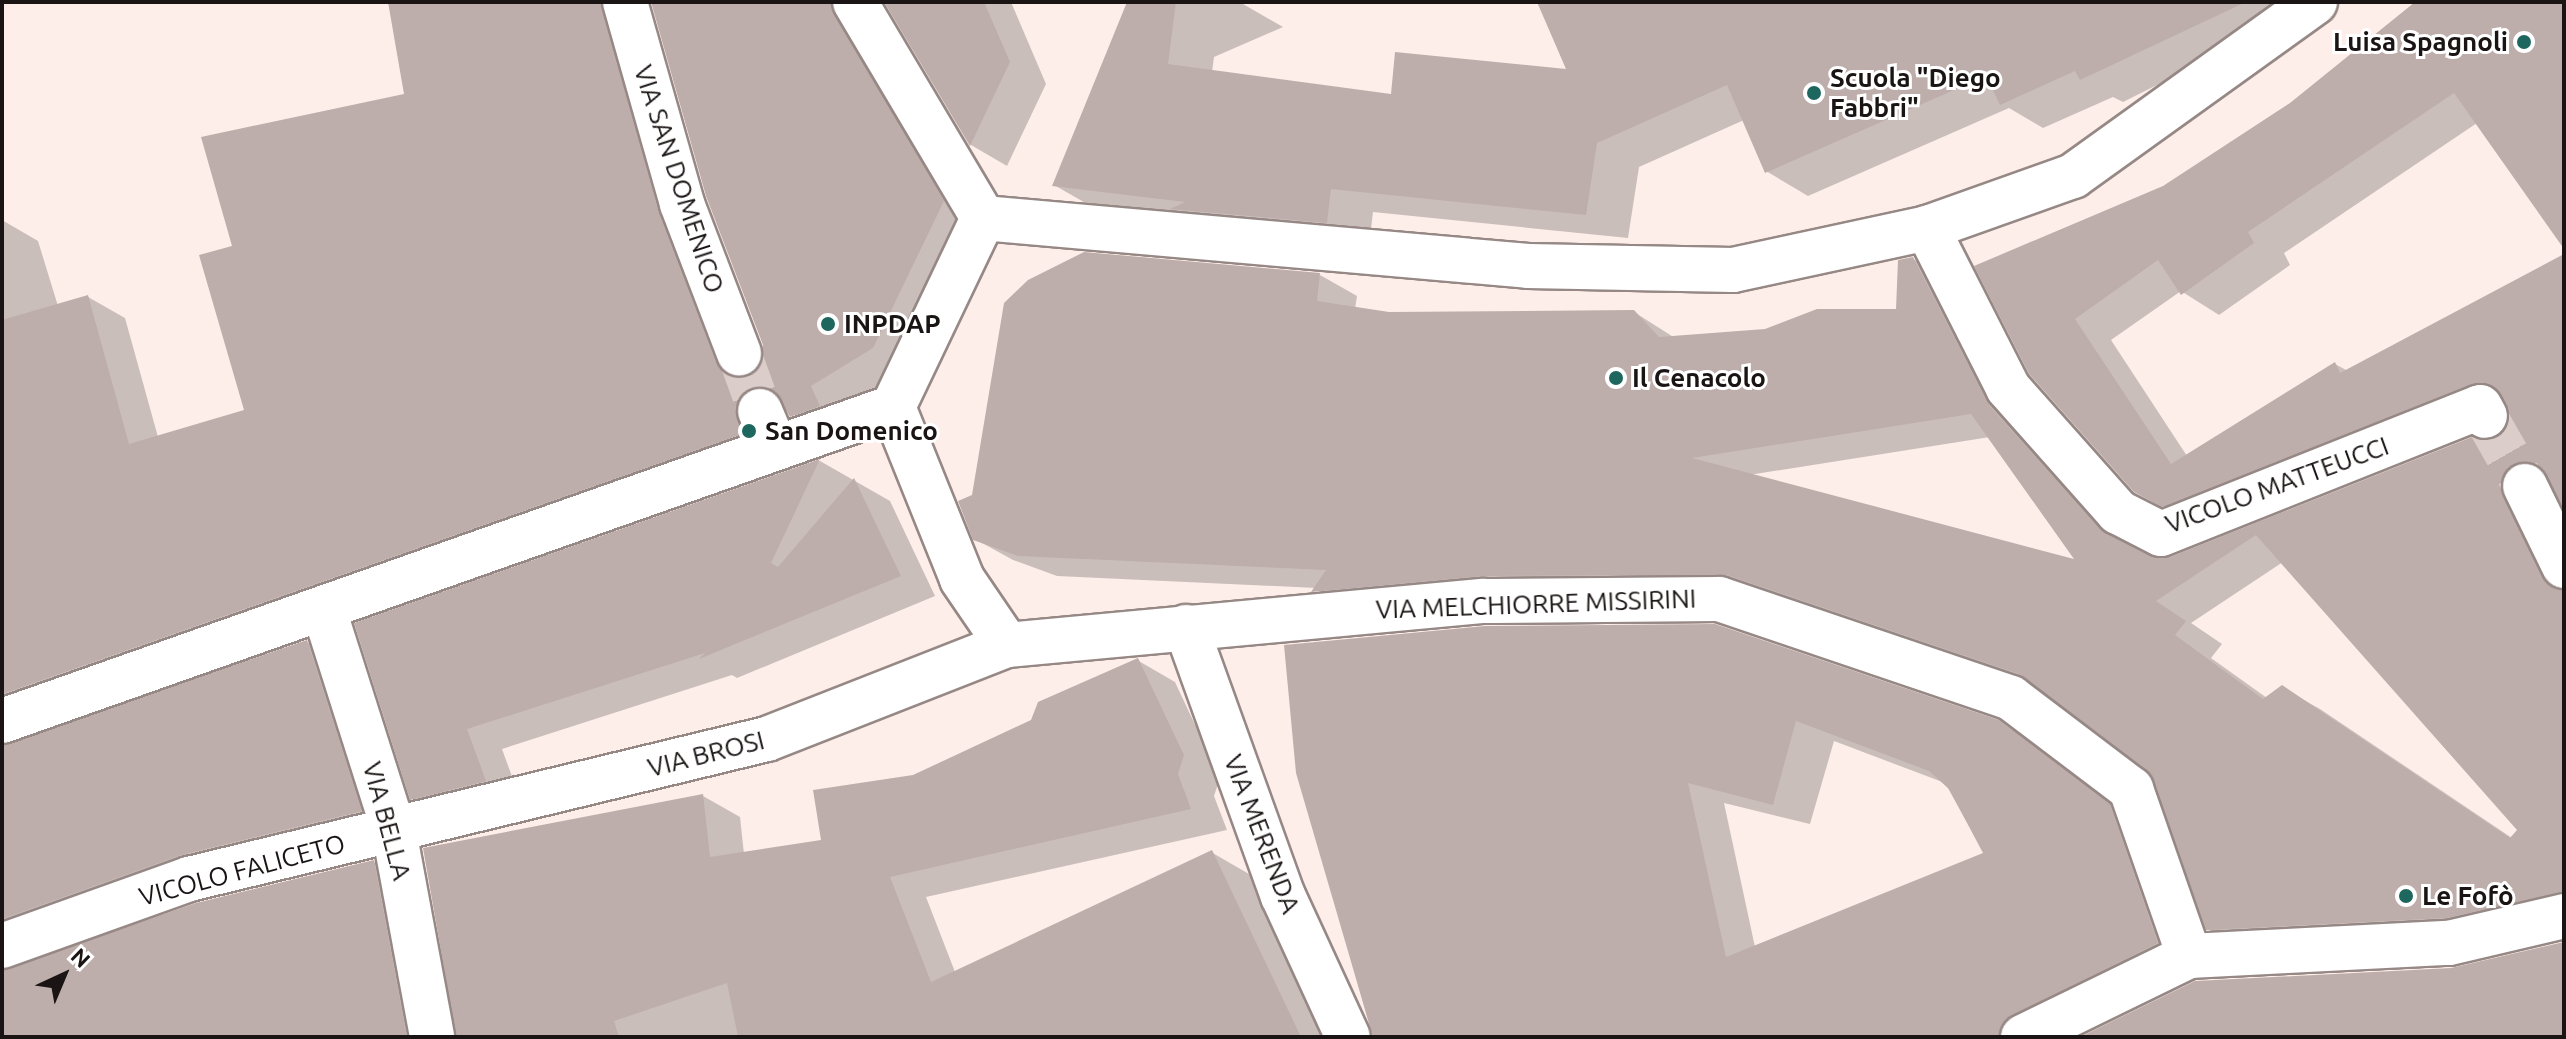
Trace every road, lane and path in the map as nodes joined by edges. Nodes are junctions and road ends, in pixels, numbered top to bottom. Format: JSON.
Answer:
{"nodes":[{"id":1,"x":625,"y":2,"type":"edge"},
{"id":2,"x":855,"y":2,"type":"edge"},
{"id":3,"x":2315,"y":2,"type":"edge"},
{"id":4,"x":2271,"y":14,"type":"edge"},
{"id":5,"x":983,"y":218,"type":"junction"},
{"id":6,"x":1927,"y":228,"type":"junction"},
{"id":7,"x":739,"y":353,"type":"tunnel mouth"},
{"id":8,"x":893,"y":407,"type":"junction"},
{"id":9,"x":2485,"y":416,"type":"dead end"},
{"id":10,"x":2525,"y":486,"type":"tunnel mouth"},
{"id":11,"x":2564,"y":566,"type":"edge"},
{"id":12,"x":324,"y":610,"type":"junction"},
{"id":13,"x":1186,"y":627,"type":"junction"},
{"id":14,"x":1007,"y":645,"type":"junction"},
{"id":15,"x":2,"y":721,"type":"edge"},
{"id":16,"x":394,"y":831,"type":"junction"},
{"id":17,"x":2564,"y":916,"type":"edge"},
{"id":18,"x":2,"y":946,"type":"edge"},
{"id":19,"x":2189,"y":956,"type":"junction"},
{"id":20,"x":432,"y":1037,"type":"edge"},
{"id":21,"x":1348,"y":1037,"type":"edge"},
{"id":22,"x":2023,"y":1037,"type":"edge"}],
"edges":[{"from":1,"to":7,"type":"street","name":"VIA SAN DOMENICO"},
{"from":2,"to":5,"type":"street"},
{"from":3,"to":4,"type":"street"},
{"from":4,"to":6,"type":"street"},
{"from":5,"to":6,"type":"street"},
{"from":5,"to":8,"type":"street"},
{"from":6,"to":9,"type":"street","name":"VICOLO MATTEUCCI"},
{"from":8,"to":12,"type":"street"},
{"from":8,"to":14,"type":"street"},
{"from":10,"to":11,"type":"street"},
{"from":12,"to":15,"type":"street"},
{"from":12,"to":16,"type":"street","name":"VIA BELLA"},
{"from":13,"to":14,"type":"street","name":"VIA MELCHIORRE MISSIRINI"},
{"from":13,"to":19,"type":"street","name":"VIA MELCHIORRE MISSIRINI"},
{"from":13,"to":21,"type":"street","name":"VIA MERENDA"},
{"from":14,"to":16,"type":"street","name":"VIA BROSI"},
{"from":16,"to":18,"type":"street","name":"VICOLO FALICETO"},
{"from":16,"to":20,"type":"street","name":"VIA BELLA"},
{"from":17,"to":19,"type":"street"},
{"from":19,"to":22,"type":"street"}]}
